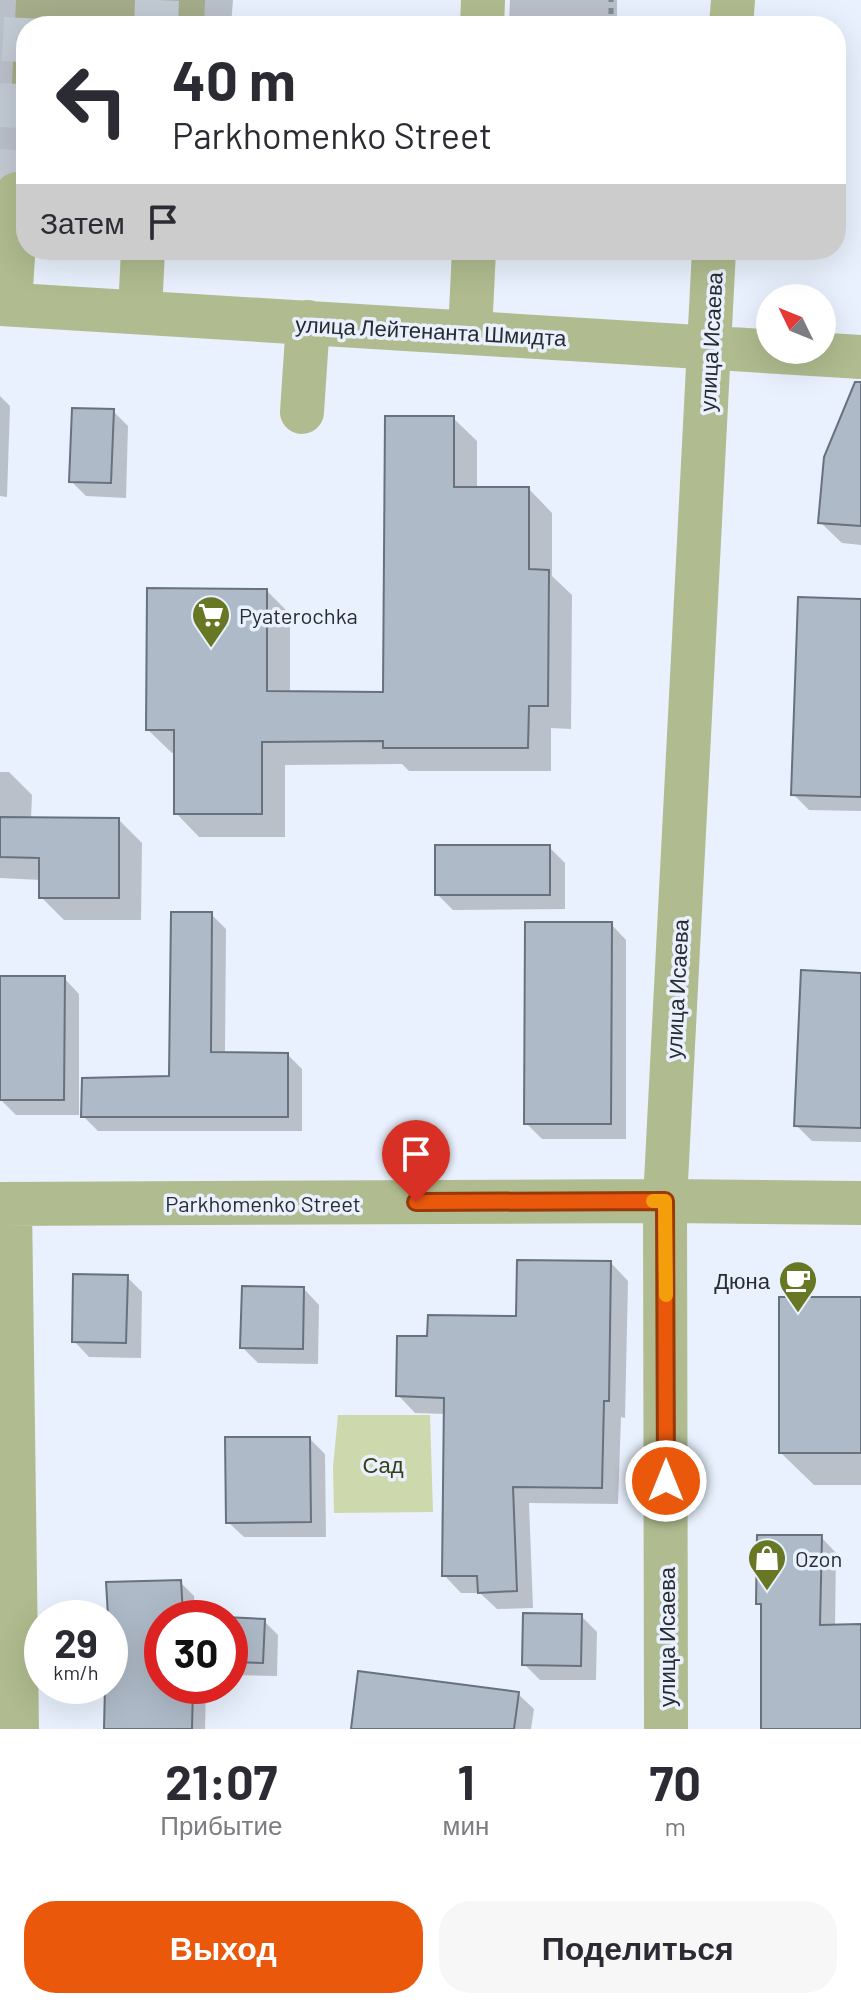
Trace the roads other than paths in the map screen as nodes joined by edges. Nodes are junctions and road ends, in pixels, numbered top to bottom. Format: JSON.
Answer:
{"nodes":[{"id":1,"x":16,"y":203,"type":"tunnel mouth"},
{"id":2,"x":143,"y":260,"type":"edge"},
{"id":3,"x":474,"y":260,"type":"edge"},
{"id":4,"x":713,"y":260,"type":"edge"},
{"id":5,"x":5,"y":304,"type":"edge"},
{"id":6,"x":140,"y":312,"type":"junction"},
{"id":7,"x":308,"y":322,"type":"junction"},
{"id":8,"x":470,"y":332,"type":"junction"},
{"id":9,"x":708,"y":348,"type":"junction"},
{"id":10,"x":861,"y":357,"type":"edge"},
{"id":11,"x":302,"y":412,"type":"dead end"},
{"id":12,"x":665,"y":1201,"type":"junction"},
{"id":13,"x":861,"y":1203,"type":"edge"},
{"id":14,"x":5,"y":1204,"type":"edge"},
{"id":15,"x":17,"y":1729,"type":"edge"},
{"id":16,"x":666,"y":1729,"type":"edge"}],
"edges":[{"from":1,"to":5,"type":"street"},
{"from":2,"to":6,"type":"street"},
{"from":3,"to":8,"type":"street"},
{"from":4,"to":9,"type":"street","name":"улица Исаева"},
{"from":5,"to":6,"type":"street","name":"улица Лейтенанта Шмидта"},
{"from":6,"to":7,"type":"street","name":"улица Лейтенанта Шмидта"},
{"from":7,"to":8,"type":"street","name":"улица Лейтенанта Шмидта"},
{"from":7,"to":11,"type":"street"},
{"from":8,"to":9,"type":"street","name":"улица Лейтенанта Шмидта"},
{"from":9,"to":10,"type":"street","name":"улица Лейтенанта Шмидта"},
{"from":9,"to":12,"type":"street","name":"улица Исаева"},
{"from":12,"to":13,"type":"street","name":"Parkhomenko Street"},
{"from":12,"to":14,"type":"street","name":"Parkhomenko Street"},
{"from":12,"to":16,"type":"street","name":"улица Исаева"},
{"from":14,"to":15,"type":"street"}]}
